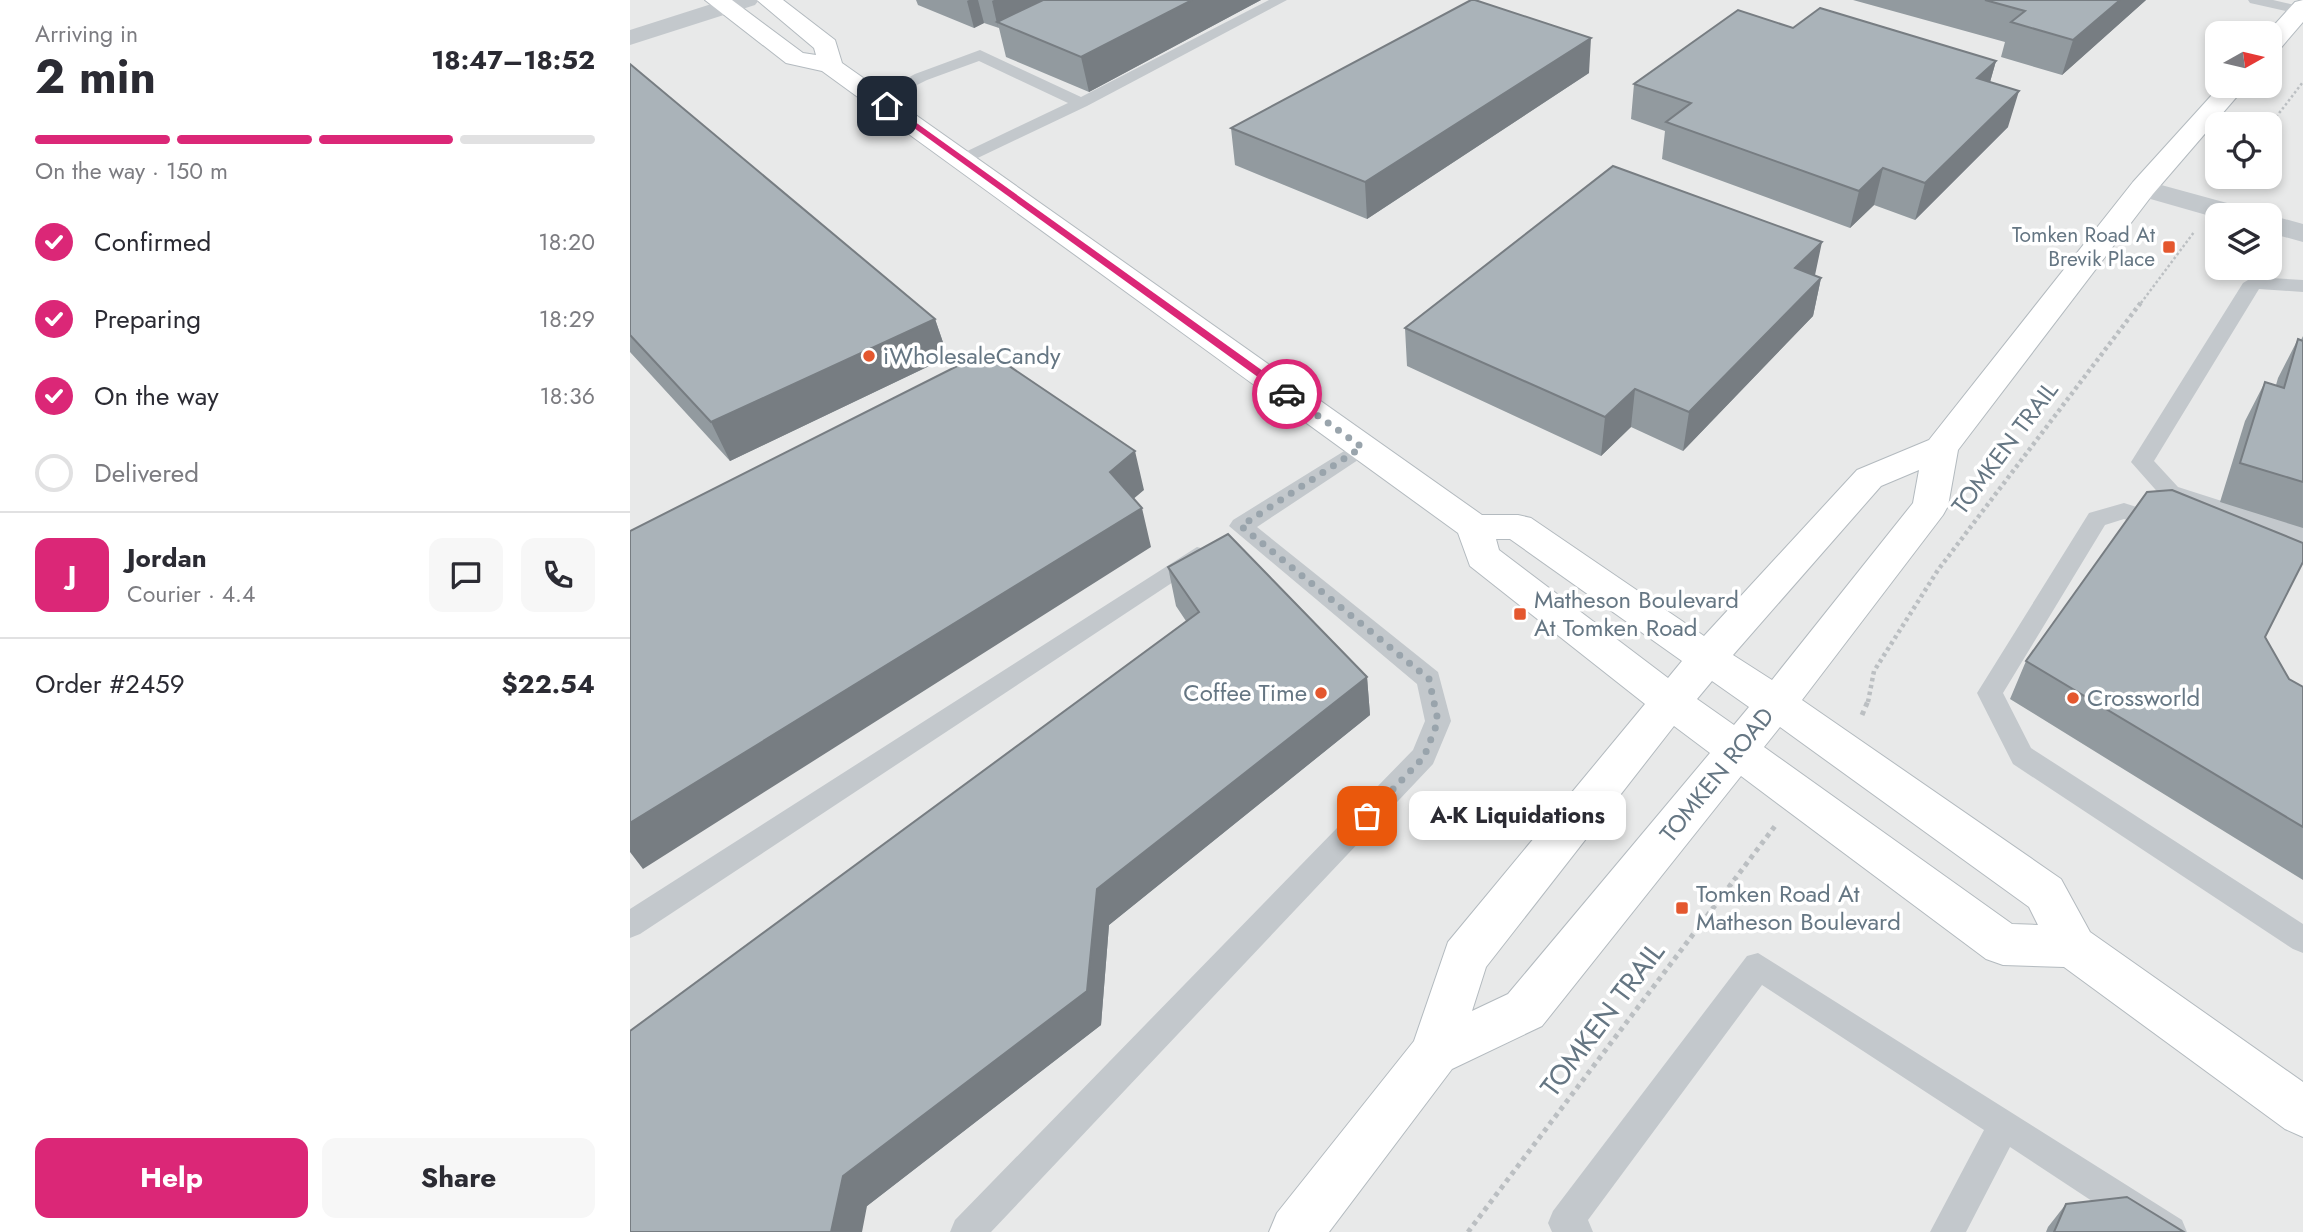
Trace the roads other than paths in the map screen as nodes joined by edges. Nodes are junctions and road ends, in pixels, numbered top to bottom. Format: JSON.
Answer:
{"nodes":[{"id":1,"x":769,"y":0,"type":"edge"},
{"id":2,"x":1280,"y":0,"type":"edge"},
{"id":3,"x":2255,"y":0,"type":"edge"},
{"id":4,"x":730,"y":2,"type":"edge"},
{"id":5,"x":2301,"y":9,"type":"edge"},
{"id":6,"x":2282,"y":31,"type":"edge"},
{"id":7,"x":630,"y":38,"type":"edge"},
{"id":8,"x":1003,"y":44,"type":"edge"},
{"id":9,"x":979,"y":55,"type":"junction"},
{"id":10,"x":830,"y":66,"type":"junction"},
{"id":11,"x":2223,"y":98,"type":"edge"},
{"id":12,"x":877,"y":99,"type":"junction"},
{"id":13,"x":1081,"y":103,"type":"junction"},
{"id":14,"x":963,"y":160,"type":"junction"},
{"id":15,"x":2143,"y":188,"type":"junction"},
{"id":16,"x":2205,"y":205,"type":"edge"},
{"id":17,"x":2282,"y":227,"type":"edge"},
{"id":18,"x":2303,"y":233,"type":"edge"},
{"id":19,"x":2303,"y":286,"type":"edge"},
{"id":20,"x":1362,"y":447,"type":"junction"},
{"id":21,"x":1941,"y":448,"type":"junction"},
{"id":22,"x":1241,"y":526,"type":"junction"},
{"id":23,"x":1474,"y":527,"type":"junction"},
{"id":24,"x":2188,"y":532,"type":"edge"},
{"id":25,"x":2303,"y":535,"type":"edge"},
{"id":26,"x":1708,"y":659,"type":"junction"},
{"id":27,"x":1671,"y":702,"type":"junction"},
{"id":28,"x":1776,"y":704,"type":"junction"},
{"id":29,"x":1738,"y":750,"type":"junction"},
{"id":30,"x":630,"y":925,"type":"edge"},
{"id":31,"x":2303,"y":940,"type":"edge"},
{"id":32,"x":2073,"y":947,"type":"junction"},
{"id":33,"x":1435,"y":1053,"type":"junction"},
{"id":34,"x":2303,"y":1112,"type":"edge"},
{"id":35,"x":2004,"y":1126,"type":"junction"},
{"id":36,"x":967,"y":1232,"type":"edge"},
{"id":37,"x":1296,"y":1232,"type":"edge"},
{"id":38,"x":1576,"y":1232,"type":"edge"},
{"id":39,"x":1947,"y":1232,"type":"edge"},
{"id":40,"x":2170,"y":1232,"type":"edge"}],
"edges":[{"from":1,"to":10,"type":"street"},
{"from":2,"to":13,"type":"lane"},
{"from":3,"to":5,"type":"lane"},
{"from":4,"to":7,"type":"street"},
{"from":4,"to":10,"type":"street"},
{"from":5,"to":6,"type":"street"},
{"from":8,"to":9,"type":"lane"},
{"from":9,"to":12,"type":"lane"},
{"from":9,"to":13,"type":"lane"},
{"from":10,"to":12,"type":"street"},
{"from":11,"to":15,"type":"street","name":"TOMKEN ROAD"},
{"from":12,"to":14,"type":"street"},
{"from":13,"to":14,"type":"lane"},
{"from":14,"to":20,"type":"street"},
{"from":15,"to":16,"type":"street"},
{"from":15,"to":21,"type":"street","name":"TOMKEN ROAD"},
{"from":17,"to":18,"type":"street"},
{"from":19,"to":25,"type":"lane"},
{"from":20,"to":22,"type":"lane"},
{"from":20,"to":23,"type":"street"},
{"from":21,"to":26,"type":"street","name":"TOMKEN ROAD"},
{"from":21,"to":28,"type":"street","name":"TOMKEN ROAD"},
{"from":22,"to":30,"type":"lane"},
{"from":22,"to":36,"type":"lane"},
{"from":23,"to":26,"type":"street"},
{"from":23,"to":27,"type":"street"},
{"from":24,"to":31,"type":"lane"},
{"from":26,"to":27,"type":"street","name":"TOMKEN ROAD"},
{"from":26,"to":28,"type":"street"},
{"from":27,"to":29,"type":"street"},
{"from":27,"to":33,"type":"street","name":"TOMKEN ROAD"},
{"from":28,"to":29,"type":"street","name":"TOMKEN ROAD"},
{"from":28,"to":32,"type":"street"},
{"from":29,"to":32,"type":"street"},
{"from":29,"to":33,"type":"street","name":"TOMKEN ROAD"},
{"from":32,"to":34,"type":"street"},
{"from":33,"to":37,"type":"street","name":"TOMKEN ROAD"},
{"from":35,"to":38,"type":"lane"},
{"from":35,"to":39,"type":"lane"},
{"from":35,"to":40,"type":"lane"}]}
